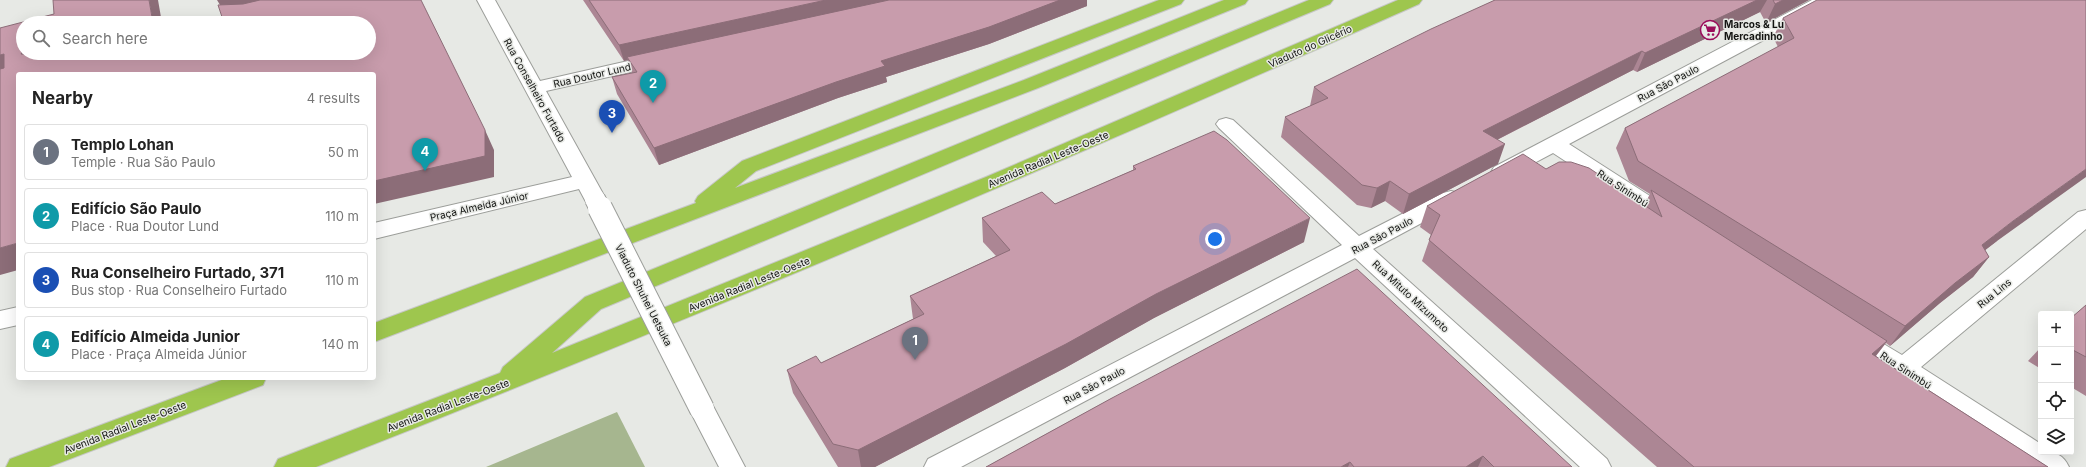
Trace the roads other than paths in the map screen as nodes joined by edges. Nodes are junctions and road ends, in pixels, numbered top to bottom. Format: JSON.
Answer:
{"nodes":[{"id":1,"x":486,"y":0,"type":"edge"},
{"id":2,"x":1175,"y":0,"type":"edge"},
{"id":3,"x":1240,"y":0,"type":"edge"},
{"id":4,"x":1324,"y":0,"type":"edge"},
{"id":5,"x":1413,"y":0,"type":"edge"},
{"id":6,"x":1825,"y":0,"type":"edge"},
{"id":7,"x":678,"y":56,"type":"edge"},
{"id":8,"x":534,"y":88,"type":"junction"},
{"id":9,"x":1206,"y":92,"type":"joint"},
{"id":10,"x":1226,"y":124,"type":"dead end"},
{"id":11,"x":1554,"y":144,"type":"junction"},
{"id":12,"x":590,"y":190,"type":"junction"},
{"id":13,"x":691,"y":213,"type":"junction"},
{"id":14,"x":2086,"y":217,"type":"edge"},
{"id":15,"x":376,"y":231,"type":"edge"},
{"id":16,"x":1691,"y":232,"type":"edge"},
{"id":17,"x":1359,"y":248,"type":"junction"},
{"id":18,"x":16,"y":316,"type":"edge"},
{"id":19,"x":0,"y":320,"type":"edge"},
{"id":20,"x":1836,"y":326,"type":"edge"},
{"id":21,"x":376,"y":332,"type":"edge"},
{"id":22,"x":1902,"y":368,"type":"junction"},
{"id":23,"x":249,"y":380,"type":"edge"},
{"id":24,"x":499,"y":385,"type":"junction"},
{"id":25,"x":19,"y":467,"type":"edge"},
{"id":26,"x":287,"y":467,"type":"edge"},
{"id":27,"x":732,"y":467,"type":"edge"},
{"id":28,"x":937,"y":467,"type":"edge"},
{"id":29,"x":1598,"y":467,"type":"edge"},
{"id":30,"x":2056,"y":467,"type":"edge"}],
"edges":[{"from":1,"to":8,"type":"street","name":"Rua Conselheiro Furtado"},
{"from":2,"to":13,"type":"highway"},
{"from":3,"to":13,"type":"highway"},
{"from":4,"to":24,"type":"highway"},
{"from":5,"to":9,"type":"highway","name":"Viaduto do Glicério"},
{"from":6,"to":11,"type":"street","name":"Rua São Paulo"},
{"from":7,"to":8,"type":"street","name":"Rua Doutor Lund"},
{"from":8,"to":12,"type":"street","name":"Rua Conselheiro Furtado"},
{"from":9,"to":24,"type":"highway","name":"Avenida Radial Leste-Oeste"},
{"from":10,"to":17,"type":"street","name":"Rua Mituto Mizumoto"},
{"from":11,"to":16,"type":"street","name":"Rua Sinimbú"},
{"from":11,"to":17,"type":"street","name":"Rua São Paulo"},
{"from":12,"to":15,"type":"street","name":"Praça Almeida Júnior"},
{"from":12,"to":27,"type":"street","name":"Viaduto Shuhei Uetsuka","bridge":true},
{"from":13,"to":21,"type":"highway"},
{"from":14,"to":22,"type":"street","name":"Rua Lins"},
{"from":17,"to":28,"type":"street","name":"Rua São Paulo"},
{"from":17,"to":29,"type":"street","name":"Rua Mituto Mizumoto"},
{"from":18,"to":19,"type":"street"},
{"from":20,"to":22,"type":"street","name":"Rua Sinimbú"},
{"from":22,"to":30,"type":"street","name":"Rua Sinimbú"},
{"from":23,"to":25,"type":"highway","name":"Avenida Radial Leste-Oeste"},
{"from":24,"to":26,"type":"highway","name":"Avenida Radial Leste-Oeste"}]}
